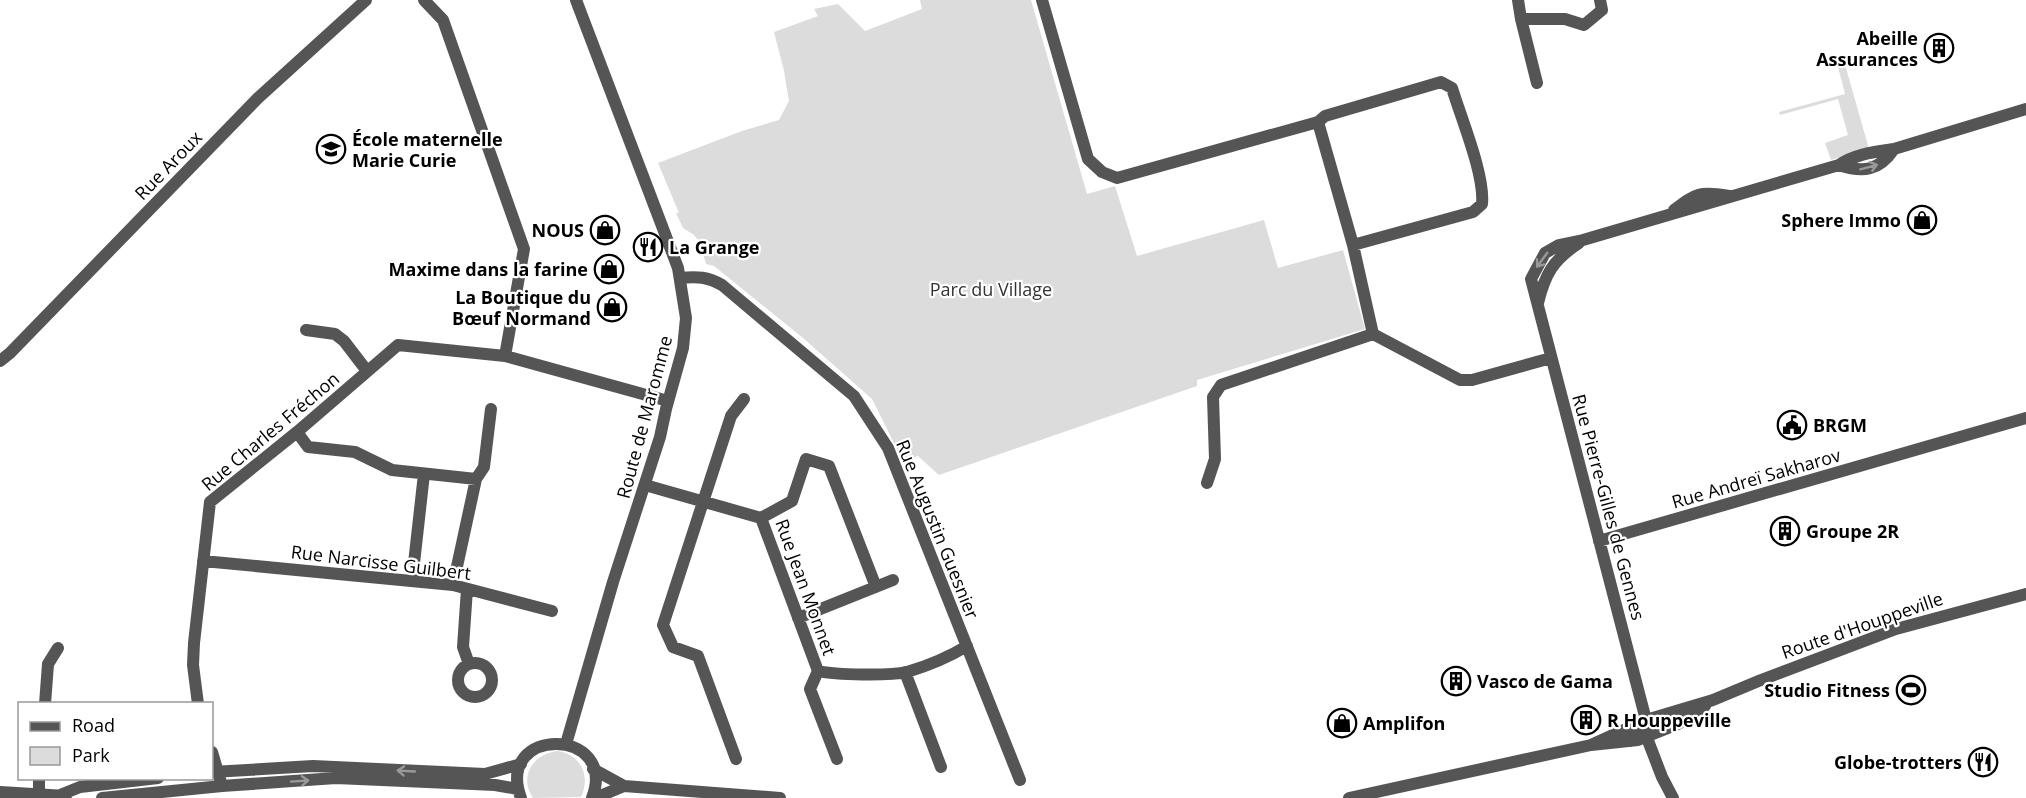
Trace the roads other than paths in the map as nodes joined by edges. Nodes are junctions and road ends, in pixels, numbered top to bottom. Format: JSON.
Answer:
{"nodes":[{"id":1,"x":366,"y":0,"type":"edge"},
{"id":2,"x":424,"y":0,"type":"edge"},
{"id":3,"x":576,"y":0,"type":"edge"},
{"id":4,"x":1042,"y":0,"type":"edge"},
{"id":5,"x":1518,"y":0,"type":"edge"},
{"id":6,"x":1600,"y":0,"type":"edge"},
{"id":7,"x":1521,"y":19,"type":"junction"},
{"id":8,"x":1537,"y":83,"type":"dead end"},
{"id":9,"x":2026,"y":110,"type":"edge"},
{"id":10,"x":1318,"y":122,"type":"junction"},
{"id":11,"x":1353,"y":245,"type":"junction"},
{"id":12,"x":680,"y":278,"type":"junction"},
{"id":13,"x":306,"y":330,"type":"dead end"},
{"id":14,"x":1373,"y":334,"type":"junction"},
{"id":15,"x":505,"y":356,"type":"junction"},
{"id":16,"x":1551,"y":358,"type":"junction"},
{"id":17,"x":0,"y":361,"type":"edge"},
{"id":18,"x":367,"y":371,"type":"junction"},
{"id":19,"x":744,"y":399,"type":"dead end"},
{"id":20,"x":668,"y":401,"type":"junction"},
{"id":21,"x":491,"y":409,"type":"dead end"},
{"id":22,"x":2026,"y":418,"type":"edge"},
{"id":23,"x":297,"y":432,"type":"junction"},
{"id":24,"x":424,"y":474,"type":"junction"},
{"id":25,"x":476,"y":479,"type":"junction"},
{"id":26,"x":1208,"y":483,"type":"dead end"},
{"id":27,"x":645,"y":485,"type":"junction"},
{"id":28,"x":703,"y":500,"type":"junction"},
{"id":29,"x":761,"y":518,"type":"junction"},
{"id":30,"x":1599,"y":542,"type":"junction"},
{"id":31,"x":203,"y":561,"type":"junction"},
{"id":32,"x":893,"y":580,"type":"dead end"},
{"id":33,"x":412,"y":581,"type":"junction"},
{"id":34,"x":453,"y":585,"type":"junction"},
{"id":35,"x":876,"y":587,"type":"junction"},
{"id":36,"x":467,"y":589,"type":"junction"},
{"id":37,"x":2026,"y":594,"type":"edge"},
{"id":38,"x":552,"y":611,"type":"dead end"},
{"id":39,"x":798,"y":618,"type":"junction"},
{"id":40,"x":967,"y":646,"type":"junction"},
{"id":41,"x":58,"y":648,"type":"dead end"},
{"id":42,"x":468,"y":664,"type":"dead end"},
{"id":43,"x":818,"y":671,"type":"junction"},
{"id":44,"x":905,"y":672,"type":"junction"},
{"id":45,"x":1713,"y":700,"type":"junction"},
{"id":46,"x":45,"y":702,"type":"edge"},
{"id":47,"x":198,"y":702,"type":"edge"},
{"id":48,"x":1646,"y":720,"type":"junction"},
{"id":49,"x":1647,"y":738,"type":"junction"},
{"id":50,"x":1629,"y":741,"type":"junction"},
{"id":51,"x":566,"y":744,"type":"junction"},
{"id":52,"x":1591,"y":745,"type":"junction"},
{"id":53,"x":736,"y":759,"type":"dead end"},
{"id":54,"x":837,"y":759,"type":"dead end"},
{"id":55,"x":521,"y":764,"type":"junction"},
{"id":56,"x":941,"y":766,"type":"dead end"},
{"id":57,"x":273,"y":768,"type":"junction"},
{"id":58,"x":593,"y":769,"type":"junction"},
{"id":59,"x":214,"y":772,"type":"edge"},
{"id":60,"x":39,"y":780,"type":"edge"},
{"id":61,"x":141,"y":780,"type":"edge"},
{"id":62,"x":1020,"y":780,"type":"dead end"},
{"id":63,"x":274,"y":783,"type":"junction"},
{"id":64,"x":222,"y":786,"type":"junction"},
{"id":65,"x":624,"y":786,"type":"junction"},
{"id":66,"x":0,"y":792,"type":"edge"},
{"id":67,"x":519,"y":794,"type":"edge"},
{"id":68,"x":39,"y":795,"type":"junction"},
{"id":69,"x":60,"y":795,"type":"junction"},
{"id":70,"x":73,"y":798,"type":"edge"},
{"id":71,"x":102,"y":798,"type":"edge"},
{"id":72,"x":593,"y":798,"type":"edge"},
{"id":73,"x":780,"y":798,"type":"edge"},
{"id":74,"x":1349,"y":798,"type":"edge"},
{"id":75,"x":1673,"y":798,"type":"edge"}],
"edges":[{"from":1,"to":17,"type":"street","name":"Rue Aroux"},
{"from":2,"to":15,"type":"street"},
{"from":3,"to":12,"type":"street","name":"Route de Maromme"},
{"from":4,"to":10,"type":"street"},
{"from":5,"to":7,"type":"street"},
{"from":6,"to":7,"type":"street"},
{"from":7,"to":8,"type":"street"},
{"from":9,"to":16,"type":"street","name":"Rue Pierre-Gilles de Gennes"},
{"from":10,"to":11,"type":"street"},
{"from":10,"to":11,"type":"street"},
{"from":11,"to":14,"type":"street"},
{"from":12,"to":20,"type":"street","name":"Route de Maromme"},
{"from":12,"to":40,"type":"street","name":"Rue Augustin Guesnier"},
{"from":13,"to":18,"type":"street","name":"Rue Charles Fréchon"},
{"from":14,"to":16,"type":"street"},
{"from":14,"to":26,"type":"street"},
{"from":15,"to":18,"type":"street","name":"Rue Charles Fréchon"},
{"from":15,"to":20,"type":"street","name":"Rue Charles Fréchon"},
{"from":16,"to":30,"type":"street","name":"Rue Pierre-Gilles de Gennes"},
{"from":18,"to":23,"type":"street","name":"Rue Charles Fréchon"},
{"from":19,"to":28,"type":"street"},
{"from":20,"to":27,"type":"street","name":"Route de Maromme"},
{"from":21,"to":25,"type":"street"},
{"from":22,"to":30,"type":"street","name":"Rue Andreï Sakharov"},
{"from":23,"to":24,"type":"street"},
{"from":23,"to":31,"type":"street","name":"Rue Charles Fréchon"},
{"from":24,"to":25,"type":"street"},
{"from":24,"to":33,"type":"street"},
{"from":25,"to":34,"type":"street"},
{"from":27,"to":28,"type":"street","name":"Rue Jean Monnet"},
{"from":27,"to":51,"type":"street","name":"Route de Maromme"},
{"from":28,"to":29,"type":"street","name":"Rue Jean Monnet"},
{"from":28,"to":53,"type":"street"},
{"from":29,"to":35,"type":"street"},
{"from":29,"to":39,"type":"street","name":"Rue Jean Monnet"},
{"from":30,"to":48,"type":"street","name":"Rue Pierre-Gilles de Gennes"},
{"from":31,"to":33,"type":"street","name":"Rue Narcisse Guilbert"},
{"from":31,"to":47,"type":"street","name":"Rue Charles Fréchon"},
{"from":32,"to":35,"type":"street"},
{"from":33,"to":34,"type":"street","name":"Rue Narcisse Guilbert"},
{"from":34,"to":36,"type":"street","name":"Rue Narcisse Guilbert"},
{"from":35,"to":39,"type":"street"},
{"from":36,"to":38,"type":"street","name":"Rue Narcisse Guilbert"},
{"from":36,"to":42,"type":"street"},
{"from":37,"to":45,"type":"street","name":"Route d'Houppeville"},
{"from":39,"to":43,"type":"street","name":"Rue Jean Monnet"},
{"from":40,"to":44,"type":"street","name":"Rue Jean Monnet"},
{"from":40,"to":62,"type":"street","name":"Rue Augustin Guesnier"},
{"from":41,"to":46,"type":"street"},
{"from":43,"to":44,"type":"street","name":"Rue Jean Monnet"},
{"from":43,"to":54,"type":"street"},
{"from":44,"to":56,"type":"street"},
{"from":45,"to":48,"type":"street","name":"Route d'Houppeville"},
{"from":45,"to":49,"type":"street","name":"Route d'Houppeville"},
{"from":48,"to":50,"type":"street"},
{"from":48,"to":52,"type":"street","name":"Route d'Houppeville"},
{"from":49,"to":50,"type":"street","name":"Route d'Houppeville"},
{"from":49,"to":75,"type":"street"},
{"from":50,"to":52,"type":"street","name":"Route d'Houppeville"},
{"from":51,"to":55,"type":"street"},
{"from":51,"to":58,"type":"street"},
{"from":52,"to":74,"type":"street","name":"Route d'Houppeville"},
{"from":55,"to":57,"type":"street","one_way":true},
{"from":55,"to":67,"type":"street"},
{"from":57,"to":59,"type":"street"},
{"from":57,"to":63,"type":"street"},
{"from":58,"to":65,"type":"street"},
{"from":58,"to":72,"type":"street"},
{"from":59,"to":64,"type":"street"},
{"from":60,"to":68,"type":"street"},
{"from":61,"to":69,"type":"street"},
{"from":63,"to":64,"type":"street"},
{"from":63,"to":67,"type":"street","one_way":true},
{"from":64,"to":71,"type":"street"},
{"from":65,"to":72,"type":"street"},
{"from":65,"to":73,"type":"street"},
{"from":66,"to":68,"type":"street"},
{"from":68,"to":69,"type":"street"},
{"from":69,"to":70,"type":"street"}]}
